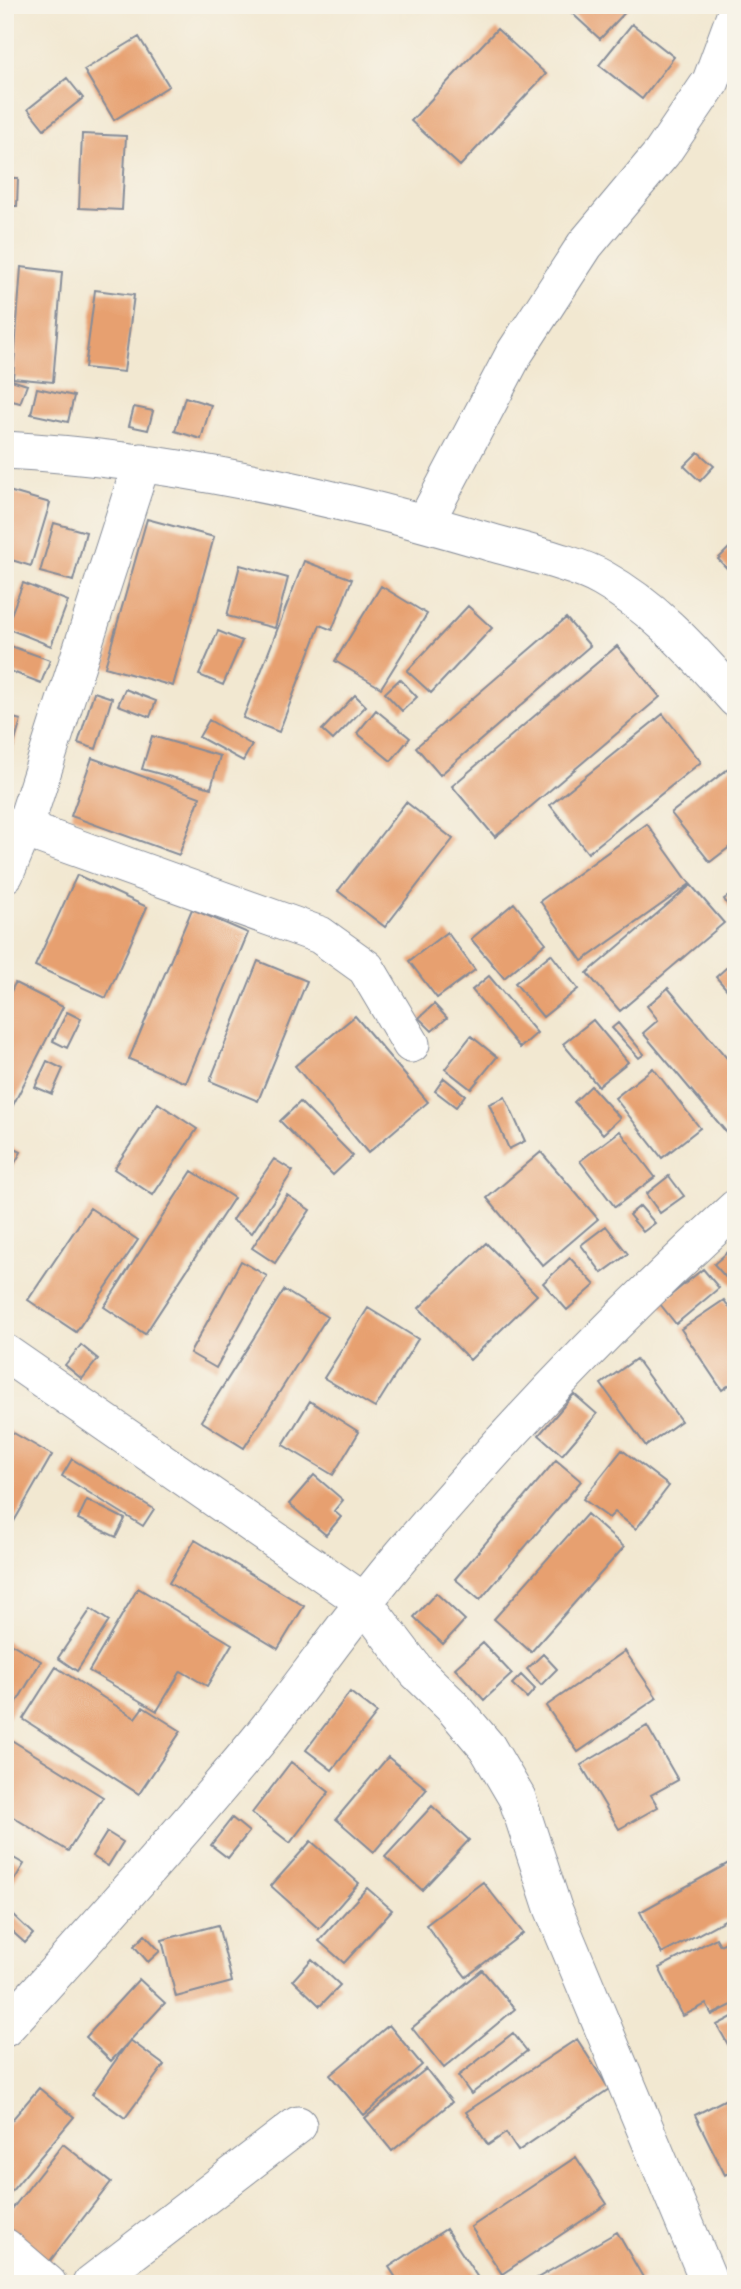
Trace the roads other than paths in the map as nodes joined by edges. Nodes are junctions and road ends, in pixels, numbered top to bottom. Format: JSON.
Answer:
{"nodes":[{"id":1,"x":736,"y":13,"type":"edge"},
{"id":2,"x":5,"y":450,"type":"edge"},
{"id":3,"x":142,"y":462,"type":"junction"},
{"id":4,"x":425,"y":523,"type":"junction"},
{"id":5,"x":736,"y":699,"type":"edge"},
{"id":6,"x":24,"y":829,"type":"junction"},
{"id":7,"x":7,"y":867,"type":"edge"},
{"id":8,"x":411,"y":1044,"type":"dead end"},
{"id":9,"x":736,"y":1208,"type":"edge"},
{"id":10,"x":5,"y":1353,"type":"edge"},
{"id":11,"x":363,"y":1601,"type":"junction"},
{"id":12,"x":5,"y":2028,"type":"edge"},
{"id":13,"x":298,"y":2125,"type":"dead end"},
{"id":14,"x":5,"y":2247,"type":"edge"},
{"id":15,"x":48,"y":2284,"type":"edge"},
{"id":16,"x":91,"y":2284,"type":"edge"},
{"id":17,"x":710,"y":2284,"type":"edge"}],
"edges":[{"from":1,"to":4,"type":"street"},
{"from":2,"to":3,"type":"street"},
{"from":3,"to":4,"type":"street"},
{"from":3,"to":6,"type":"street"},
{"from":4,"to":5,"type":"street"},
{"from":6,"to":7,"type":"street"},
{"from":6,"to":8,"type":"street"},
{"from":9,"to":11,"type":"street"},
{"from":10,"to":11,"type":"street"},
{"from":11,"to":12,"type":"street"},
{"from":11,"to":17,"type":"street"},
{"from":13,"to":16,"type":"street"},
{"from":14,"to":15,"type":"street"}]}
